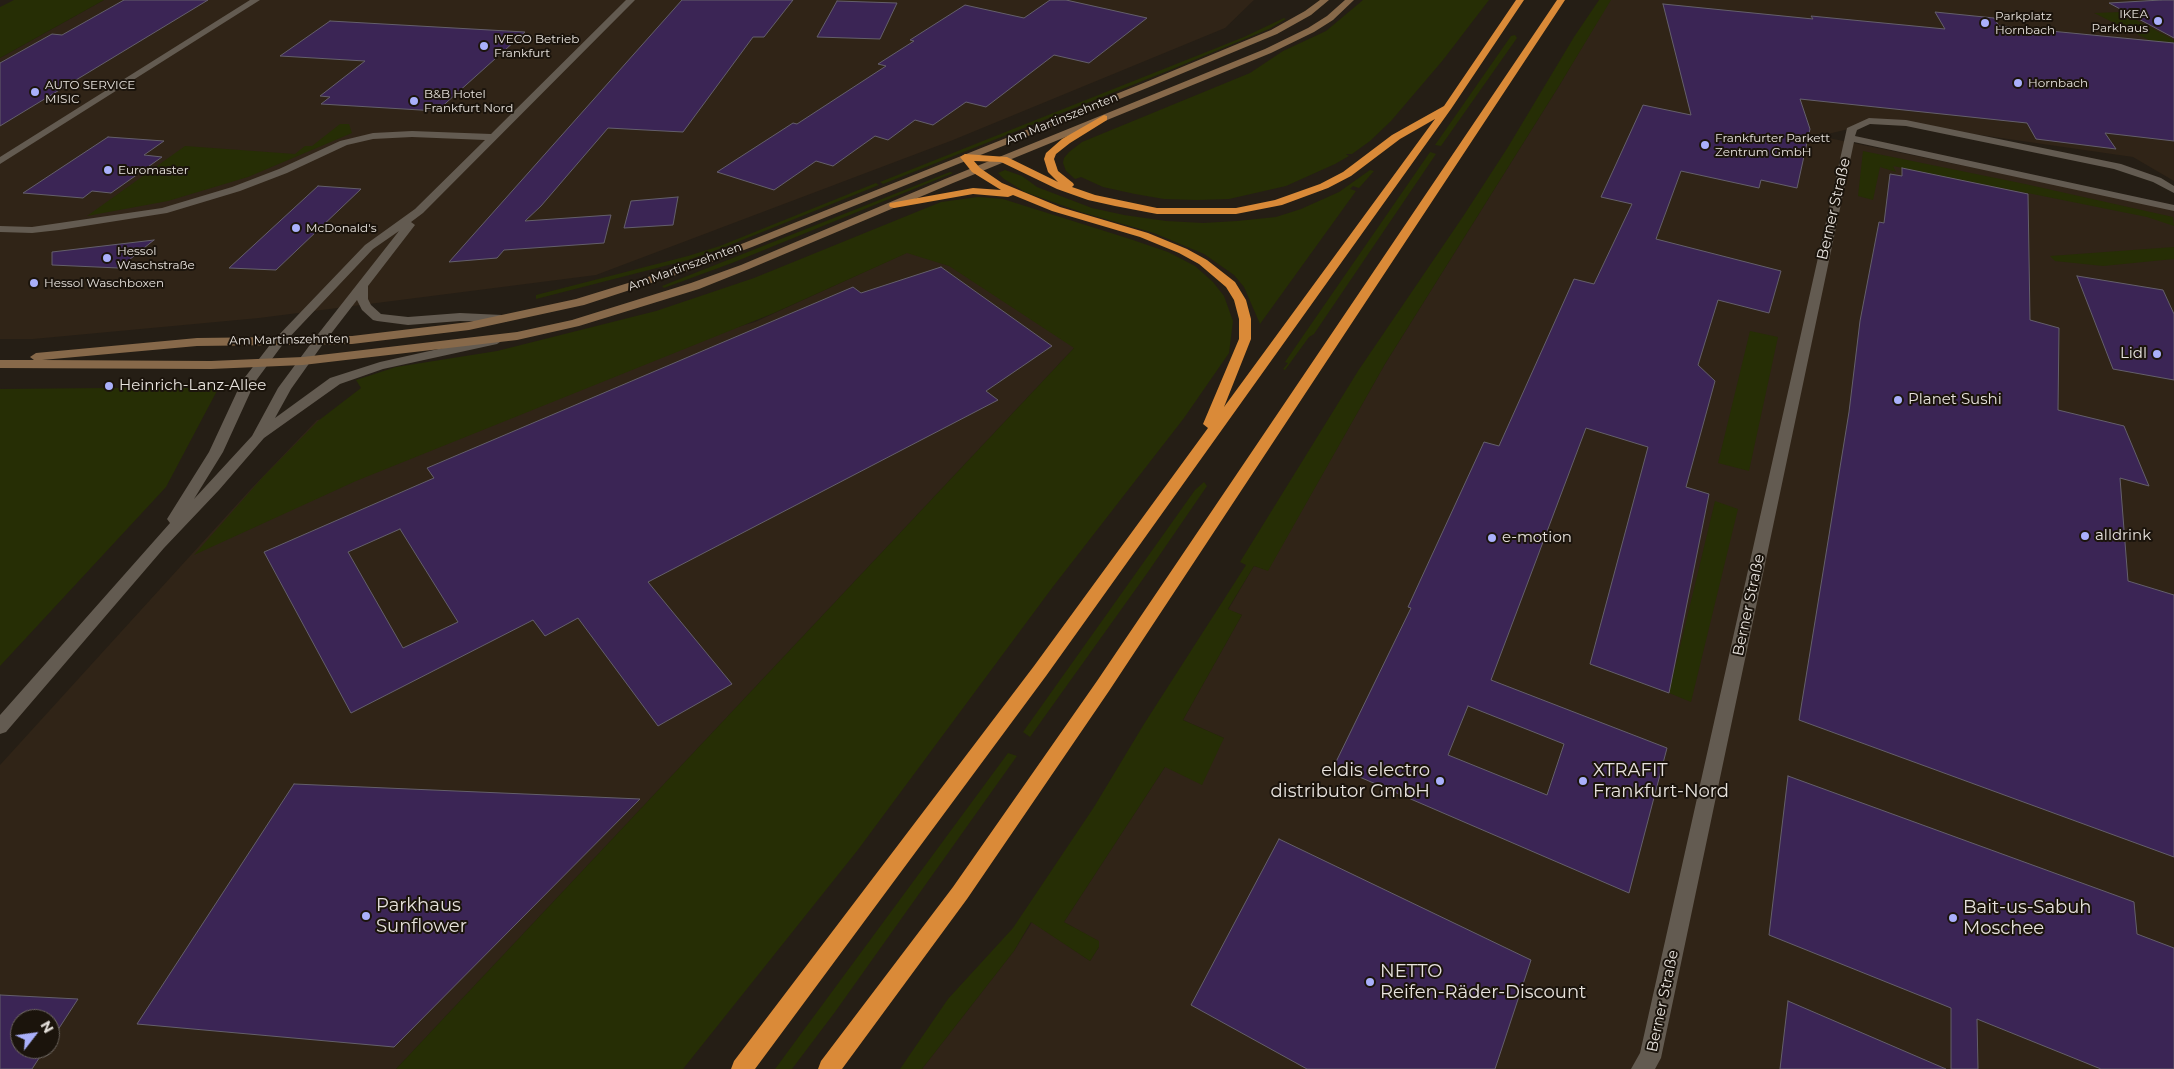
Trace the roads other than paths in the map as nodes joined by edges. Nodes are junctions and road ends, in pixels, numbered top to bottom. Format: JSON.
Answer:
{"nodes":[{"id":1,"x":256,"y":0,"type":"edge"},
{"id":2,"x":631,"y":0,"type":"edge"},
{"id":3,"x":1325,"y":0,"type":"edge"},
{"id":4,"x":1350,"y":0,"type":"edge"},
{"id":5,"x":1520,"y":0,"type":"edge"},
{"id":6,"x":1561,"y":0,"type":"edge"},
{"id":7,"x":1573,"y":0,"type":"edge"},
{"id":8,"x":1554,"y":10,"type":"junction"},
{"id":9,"x":1448,"y":107,"type":"junction"},
{"id":10,"x":1104,"y":118,"type":"junction"},
{"id":11,"x":494,"y":137,"type":"junction"},
{"id":12,"x":1850,"y":138,"type":"junction"},
{"id":13,"x":965,"y":157,"type":"junction"},
{"id":14,"x":1003,"y":159,"type":"junction"},
{"id":15,"x":0,"y":161,"type":"edge"},
{"id":16,"x":976,"y":170,"type":"junction"},
{"id":17,"x":2174,"y":190,"type":"edge"},
{"id":18,"x":1024,"y":197,"type":"junction"},
{"id":19,"x":1092,"y":198,"type":"junction"},
{"id":20,"x":894,"y":205,"type":"junction"},
{"id":21,"x":2174,"y":208,"type":"edge"},
{"id":22,"x":419,"y":211,"type":"junction"},
{"id":23,"x":0,"y":229,"type":"edge"},
{"id":24,"x":362,"y":284,"type":"junction"},
{"id":25,"x":502,"y":319,"type":"junction"},
{"id":26,"x":517,"y":336,"type":"junction"},
{"id":27,"x":280,"y":340,"type":"junction"},
{"id":28,"x":319,"y":341,"type":"junction"},
{"id":29,"x":303,"y":361,"type":"junction"},
{"id":30,"x":0,"y":363,"type":"edge"},
{"id":31,"x":261,"y":364,"type":"junction"},
{"id":32,"x":257,"y":438,"type":"junction"},
{"id":33,"x":1200,"y":447,"type":"junction"},
{"id":34,"x":159,"y":544,"type":"junction"},
{"id":35,"x":0,"y":727,"type":"edge"},
{"id":36,"x":742,"y":1069,"type":"edge"},
{"id":37,"x":829,"y":1069,"type":"edge"},
{"id":38,"x":1642,"y":1069,"type":"edge"}],
"edges":[{"from":1,"to":15,"type":"street"},
{"from":2,"to":11,"type":"street"},
{"from":3,"to":13,"type":"main road","name":"Am Martinszehnten"},
{"from":4,"to":10,"type":"main road","name":"Am Martinszehnten"},
{"from":5,"to":9,"type":"highway"},
{"from":6,"to":8,"type":"highway"},
{"from":7,"to":8,"type":"highway"},
{"from":8,"to":37,"type":"highway"},
{"from":9,"to":19,"type":"highway"},
{"from":9,"to":33,"type":"highway"},
{"from":10,"to":14,"type":"main road","name":"Am Martinszehnten"},
{"from":10,"to":19,"type":"highway"},
{"from":11,"to":22,"type":"street"},
{"from":11,"to":23,"type":"street"},
{"from":12,"to":17,"type":"street","name":"Berner Straße"},
{"from":12,"to":21,"type":"street","name":"Berner Straße"},
{"from":12,"to":38,"type":"street","name":"Berner Straße"},
{"from":13,"to":14,"type":"highway"},
{"from":13,"to":16,"type":"highway"},
{"from":13,"to":25,"type":"main road","name":"Am Martinszehnten"},
{"from":14,"to":16,"type":"main road","name":"Am Martinszehnten"},
{"from":14,"to":19,"type":"highway"},
{"from":16,"to":18,"type":"highway"},
{"from":16,"to":20,"type":"main road","name":"Am Martinszehnten"},
{"from":18,"to":20,"type":"highway"},
{"from":18,"to":33,"type":"highway"},
{"from":20,"to":26,"type":"main road","name":"Am Martinszehnten"},
{"from":22,"to":24,"type":"street"},
{"from":22,"to":27,"type":"street"},
{"from":24,"to":25,"type":"street"},
{"from":24,"to":28,"type":"street"},
{"from":25,"to":28,"type":"main road","name":"Am Martinszehnten"},
{"from":26,"to":29,"type":"main road","name":"Am Martinszehnten"},
{"from":26,"to":32,"type":"street"},
{"from":27,"to":28,"type":"main road","name":"Am Martinszehnten"},
{"from":27,"to":30,"type":"main road","name":"Am Martinszehnten"},
{"from":27,"to":31,"type":"street"},
{"from":28,"to":29,"type":"street"},
{"from":29,"to":31,"type":"main road","name":"Am Martinszehnten"},
{"from":29,"to":32,"type":"street","name":"Am Martinszehnten"},
{"from":30,"to":31,"type":"main road","name":"Am Martinszehnten"},
{"from":31,"to":34,"type":"street","name":"Am Martinszehnten"},
{"from":32,"to":34,"type":"street","name":"Am Martinszehnten"},
{"from":33,"to":36,"type":"highway"},
{"from":34,"to":35,"type":"street","name":"Am Martinszehnten"}]}
